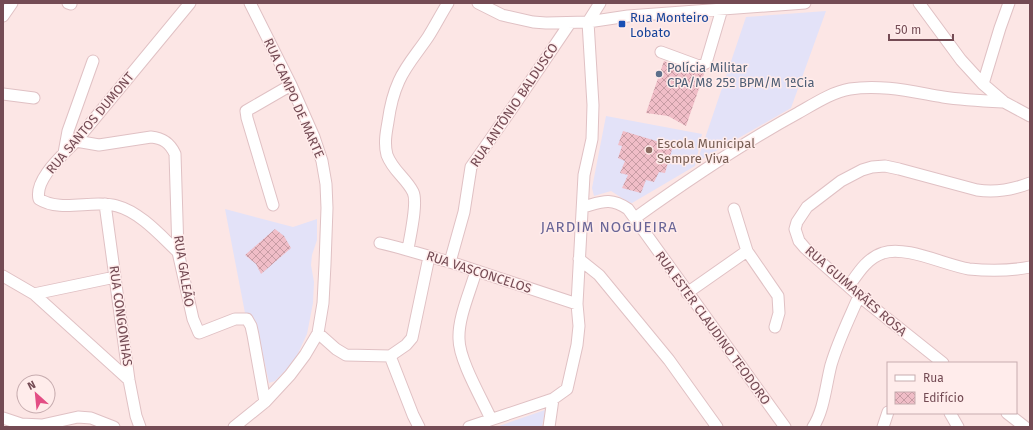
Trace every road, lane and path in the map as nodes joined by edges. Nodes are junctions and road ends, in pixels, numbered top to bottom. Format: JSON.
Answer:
{"nodes":[{"id":1,"x":12,"y":3,"type":"edge"},
{"id":2,"x":190,"y":3,"type":"edge"},
{"id":3,"x":250,"y":3,"type":"edge"},
{"id":4,"x":448,"y":3,"type":"edge"},
{"id":5,"x":478,"y":3,"type":"edge"},
{"id":6,"x":600,"y":3,"type":"edge"},
{"id":7,"x":805,"y":3,"type":"edge"},
{"id":8,"x":919,"y":3,"type":"edge"},
{"id":9,"x":1009,"y":3,"type":"edge"},
{"id":10,"x":722,"y":9,"type":"junction"},
{"id":11,"x":3,"y":16,"type":"edge"},
{"id":12,"x":588,"y":22,"type":"junction"},
{"id":13,"x":570,"y":23,"type":"junction"},
{"id":14,"x":661,"y":52,"type":"dead end"},
{"id":15,"x":93,"y":61,"type":"dead end"},
{"id":16,"x":983,"y":84,"type":"junction"},
{"id":17,"x":291,"y":85,"type":"junction"},
{"id":18,"x":3,"y":94,"type":"edge"},
{"id":19,"x":34,"y":98,"type":"dead end"},
{"id":20,"x":1004,"y":102,"type":"junction"},
{"id":21,"x":1030,"y":116,"type":"edge"},
{"id":22,"x":76,"y":141,"type":"junction"},
{"id":23,"x":64,"y":153,"type":"junction"},
{"id":24,"x":1030,"y":183,"type":"edge"},
{"id":25,"x":105,"y":204,"type":"junction"},
{"id":26,"x":273,"y":205,"type":"dead end"},
{"id":27,"x":583,"y":207,"type":"junction"},
{"id":28,"x":734,"y":210,"type":"dead end"},
{"id":29,"x":635,"y":218,"type":"junction"},
{"id":30,"x":380,"y":243,"type":"dead end"},
{"id":31,"x":408,"y":249,"type":"junction"},
{"id":32,"x":747,"y":251,"type":"junction"},
{"id":33,"x":178,"y":252,"type":"junction"},
{"id":34,"x":429,"y":257,"type":"junction"},
{"id":35,"x":579,"y":259,"type":"junction"},
{"id":36,"x":450,"y":262,"type":"junction"},
{"id":37,"x":1030,"y":267,"type":"edge"},
{"id":38,"x":476,"y":271,"type":"junction"},
{"id":39,"x":3,"y":276,"type":"edge"},
{"id":40,"x":115,"y":277,"type":"junction"},
{"id":41,"x":849,"y":286,"type":"junction"},
{"id":42,"x":687,"y":293,"type":"junction"},
{"id":43,"x":34,"y":294,"type":"junction"},
{"id":44,"x":859,"y":296,"type":"junction"},
{"id":45,"x":577,"y":304,"type":"junction"},
{"id":46,"x":775,"y":327,"type":"dead end"},
{"id":47,"x":318,"y":332,"type":"junction"},
{"id":48,"x":390,"y":356,"type":"junction"},
{"id":49,"x":942,"y":362,"type":"edge"},
{"id":50,"x":129,"y":380,"type":"junction"},
{"id":51,"x":553,"y":399,"type":"junction"},
{"id":52,"x":265,"y":402,"type":"junction"},
{"id":53,"x":887,"y":414,"type":"edge"},
{"id":54,"x":951,"y":414,"type":"edge"},
{"id":55,"x":1008,"y":414,"type":"edge"},
{"id":56,"x":3,"y":418,"type":"edge"},
{"id":57,"x":491,"y":419,"type":"junction"},
{"id":58,"x":38,"y":426,"type":"edge"},
{"id":59,"x":884,"y":426,"type":"edge"},
{"id":60,"x":114,"y":427,"type":"edge"},
{"id":61,"x":140,"y":427,"type":"edge"},
{"id":62,"x":234,"y":427,"type":"edge"},
{"id":63,"x":419,"y":427,"type":"edge"},
{"id":64,"x":468,"y":427,"type":"edge"},
{"id":65,"x":549,"y":427,"type":"edge"},
{"id":66,"x":717,"y":427,"type":"edge"},
{"id":67,"x":785,"y":427,"type":"edge"},
{"id":68,"x":813,"y":427,"type":"edge"},
{"id":69,"x":958,"y":427,"type":"edge"},
{"id":70,"x":1025,"y":427,"type":"edge"}],
"edges":[{"from":1,"to":11,"type":"street"},
{"from":2,"to":22,"type":"street","name":"RUA SANTOS DUMONT"},
{"from":3,"to":17,"type":"street","name":"RUA CAMPO DE MARTE"},
{"from":4,"to":31,"type":"street"},
{"from":5,"to":13,"type":"street"},
{"from":6,"to":12,"type":"street"},
{"from":7,"to":10,"type":"street"},
{"from":8,"to":16,"type":"street"},
{"from":9,"to":16,"type":"street"},
{"from":10,"to":12,"type":"street"},
{"from":10,"to":14,"type":"street"},
{"from":12,"to":13,"type":"street"},
{"from":12,"to":27,"type":"street"},
{"from":13,"to":36,"type":"street","name":"RUA ANTÔNIO BALDUSCO"},
{"from":15,"to":23,"type":"street"},
{"from":16,"to":20,"type":"street"},
{"from":17,"to":26,"type":"street"},
{"from":17,"to":47,"type":"street","name":"RUA CAMPO DE MARTE"},
{"from":18,"to":19,"type":"street"},
{"from":20,"to":21,"type":"street"},
{"from":20,"to":29,"type":"street"},
{"from":22,"to":23,"type":"street","name":"RUA SANTOS DUMONT"},
{"from":22,"to":33,"type":"street","name":"RUA GALEÃO"},
{"from":23,"to":25,"type":"street","name":"RUA SANTOS DUMONT"},
{"from":24,"to":41,"type":"street","name":"RUA GUIMARÃES ROSA"},
{"from":25,"to":33,"type":"street","name":"RUA SANTOS DUMONT"},
{"from":25,"to":40,"type":"street","name":"RUA CONGONHAS"},
{"from":27,"to":29,"type":"street","name":"RUA ESTER CLAUDINO TEODORO"},
{"from":27,"to":35,"type":"street"},
{"from":28,"to":32,"type":"street"},
{"from":29,"to":42,"type":"street","name":"RUA ESTER CLAUDINO TEODORO"},
{"from":30,"to":31,"type":"street","name":"RUA VASCONCELOS"},
{"from":31,"to":34,"type":"street","name":"RUA VASCONCELOS"},
{"from":32,"to":42,"type":"street"},
{"from":32,"to":46,"type":"street"},
{"from":33,"to":52,"type":"street","name":"RUA GALEÃO"},
{"from":34,"to":36,"type":"street","name":"RUA VASCONCELOS"},
{"from":34,"to":48,"type":"street"},
{"from":35,"to":45,"type":"street"},
{"from":35,"to":66,"type":"street"},
{"from":36,"to":38,"type":"street","name":"RUA VASCONCELOS"},
{"from":37,"to":41,"type":"street"},
{"from":38,"to":45,"type":"street","name":"RUA VASCONCELOS"},
{"from":38,"to":57,"type":"street"},
{"from":39,"to":43,"type":"street"},
{"from":40,"to":43,"type":"street"},
{"from":40,"to":50,"type":"street","name":"RUA CONGONHAS"},
{"from":41,"to":44,"type":"street","name":"RUA GUIMARÃES ROSA"},
{"from":42,"to":67,"type":"street","name":"RUA ESTER CLAUDINO TEODORO"},
{"from":43,"to":50,"type":"street"},
{"from":44,"to":49,"type":"street","name":"RUA GUIMARÃES ROSA"},
{"from":44,"to":68,"type":"street"},
{"from":45,"to":51,"type":"street"},
{"from":47,"to":48,"type":"street"},
{"from":47,"to":52,"type":"street","name":"RUA CAMPO DE MARTE"},
{"from":48,"to":63,"type":"street"},
{"from":50,"to":61,"type":"street","name":"RUA CONGONHAS"},
{"from":51,"to":57,"type":"street"},
{"from":51,"to":65,"type":"street"},
{"from":52,"to":62,"type":"street","name":"RUA CAMPO DE MARTE"},
{"from":53,"to":59,"type":"street"},
{"from":54,"to":69,"type":"street"},
{"from":55,"to":70,"type":"street"},
{"from":56,"to":58,"type":"street"},
{"from":57,"to":64,"type":"street"},
{"from":58,"to":60,"type":"street"}]}
